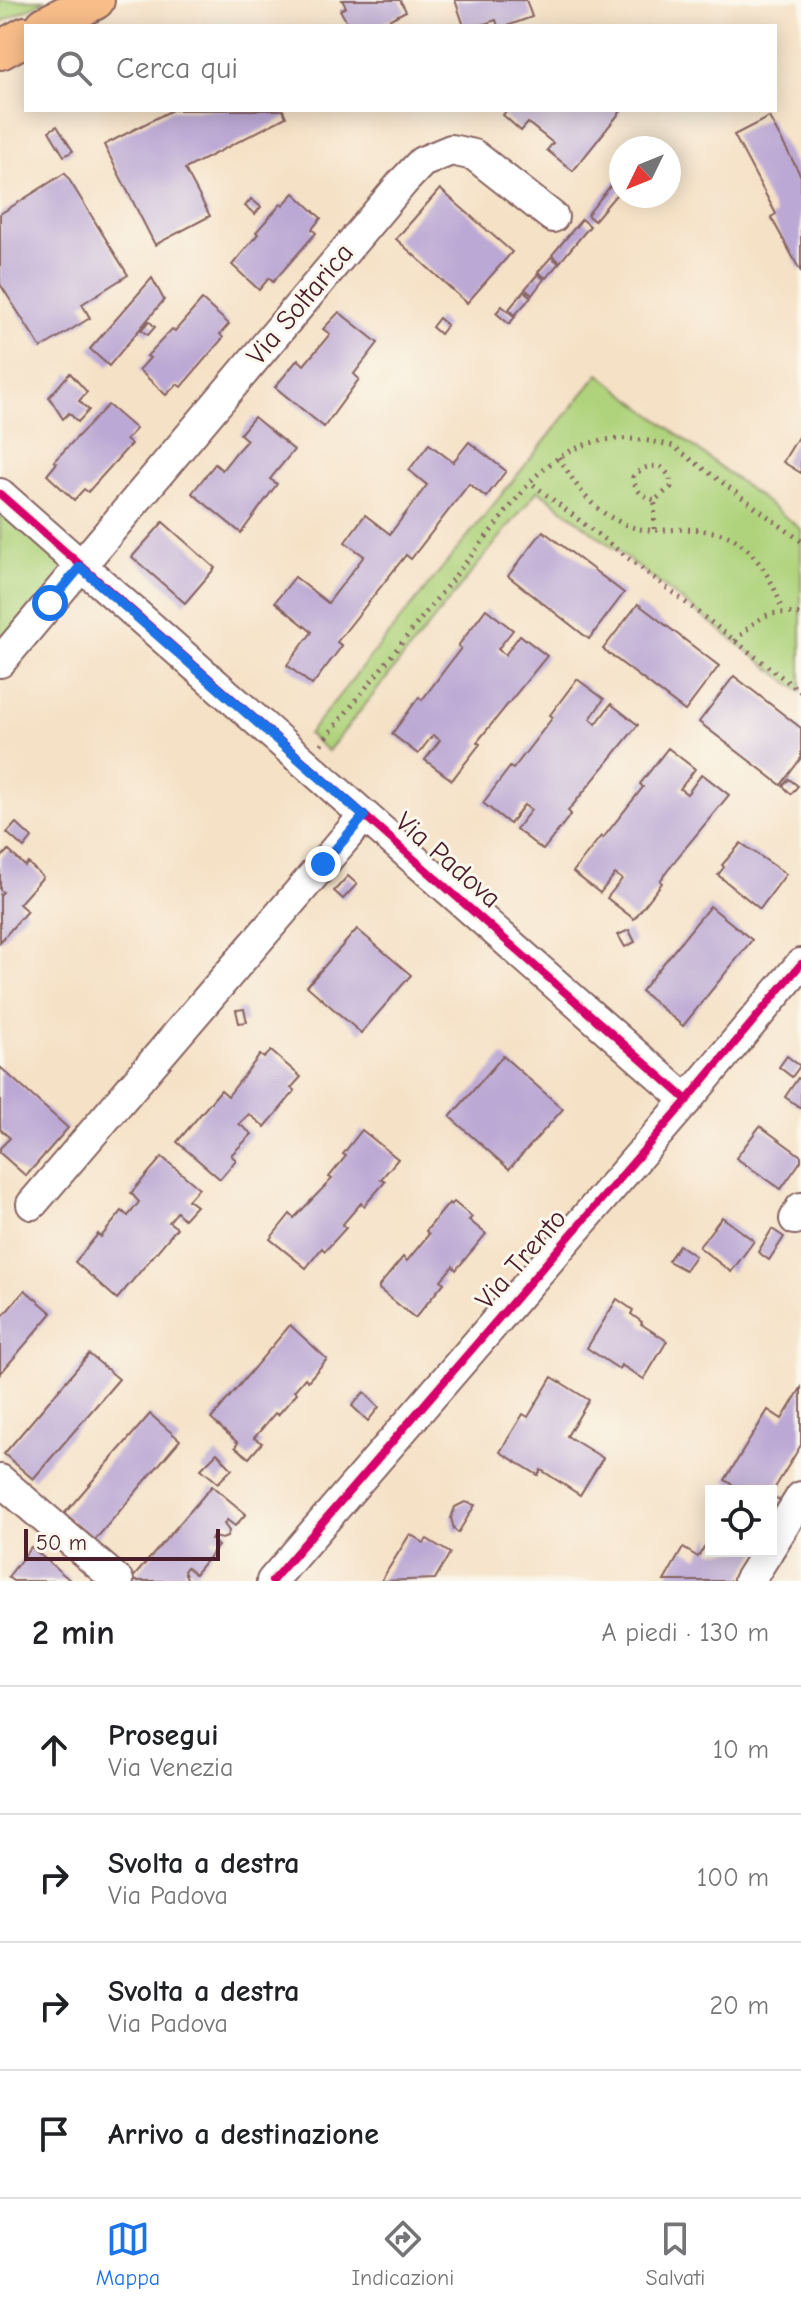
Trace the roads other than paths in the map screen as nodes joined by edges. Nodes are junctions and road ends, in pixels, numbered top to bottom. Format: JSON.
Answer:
{"nodes":[{"id":1,"x":95,"y":0,"type":"edge"},
{"id":2,"x":49,"y":24,"type":"edge"},
{"id":3,"x":24,"y":37,"type":"edge"},
{"id":4,"x":0,"y":50,"type":"edge"},
{"id":5,"x":553,"y":217,"type":"dead end"},
{"id":6,"x":0,"y":494,"type":"edge"},
{"id":7,"x":80,"y":567,"type":"junction"},
{"id":8,"x":0,"y":662,"type":"edge"},
{"id":9,"x":364,"y":816,"type":"junction"},
{"id":10,"x":801,"y":964,"type":"edge"},
{"id":11,"x":687,"y":1100,"type":"junction"},
{"id":12,"x":32,"y":1204,"type":"dead end"},
{"id":13,"x":0,"y":1480,"type":"edge"},
{"id":14,"x":801,"y":1497,"type":"edge"},
{"id":15,"x":777,"y":1536,"type":"edge"},
{"id":16,"x":764,"y":1557,"type":"edge"},
{"id":17,"x":118,"y":1581,"type":"edge"},
{"id":18,"x":272,"y":1581,"type":"edge"},
{"id":19,"x":749,"y":1581,"type":"edge"}],
"edges":[{"from":1,"to":2,"type":"main road"},
{"from":3,"to":4,"type":"main road"},
{"from":5,"to":7,"type":"street","name":"Via Soltarica"},
{"from":6,"to":7,"type":"street","name":"Via Padova"},
{"from":7,"to":8,"type":"street","name":"Via Soltarica"},
{"from":7,"to":9,"type":"street","name":"Via Padova"},
{"from":9,"to":11,"type":"street","name":"Via Padova"},
{"from":9,"to":12,"type":"street","name":"Via Padova"},
{"from":10,"to":11,"type":"street","name":"Via Trento"},
{"from":11,"to":18,"type":"street","name":"Via Trento"},
{"from":13,"to":17,"type":"street"},
{"from":14,"to":15,"type":"street"},
{"from":16,"to":19,"type":"street"}]}
